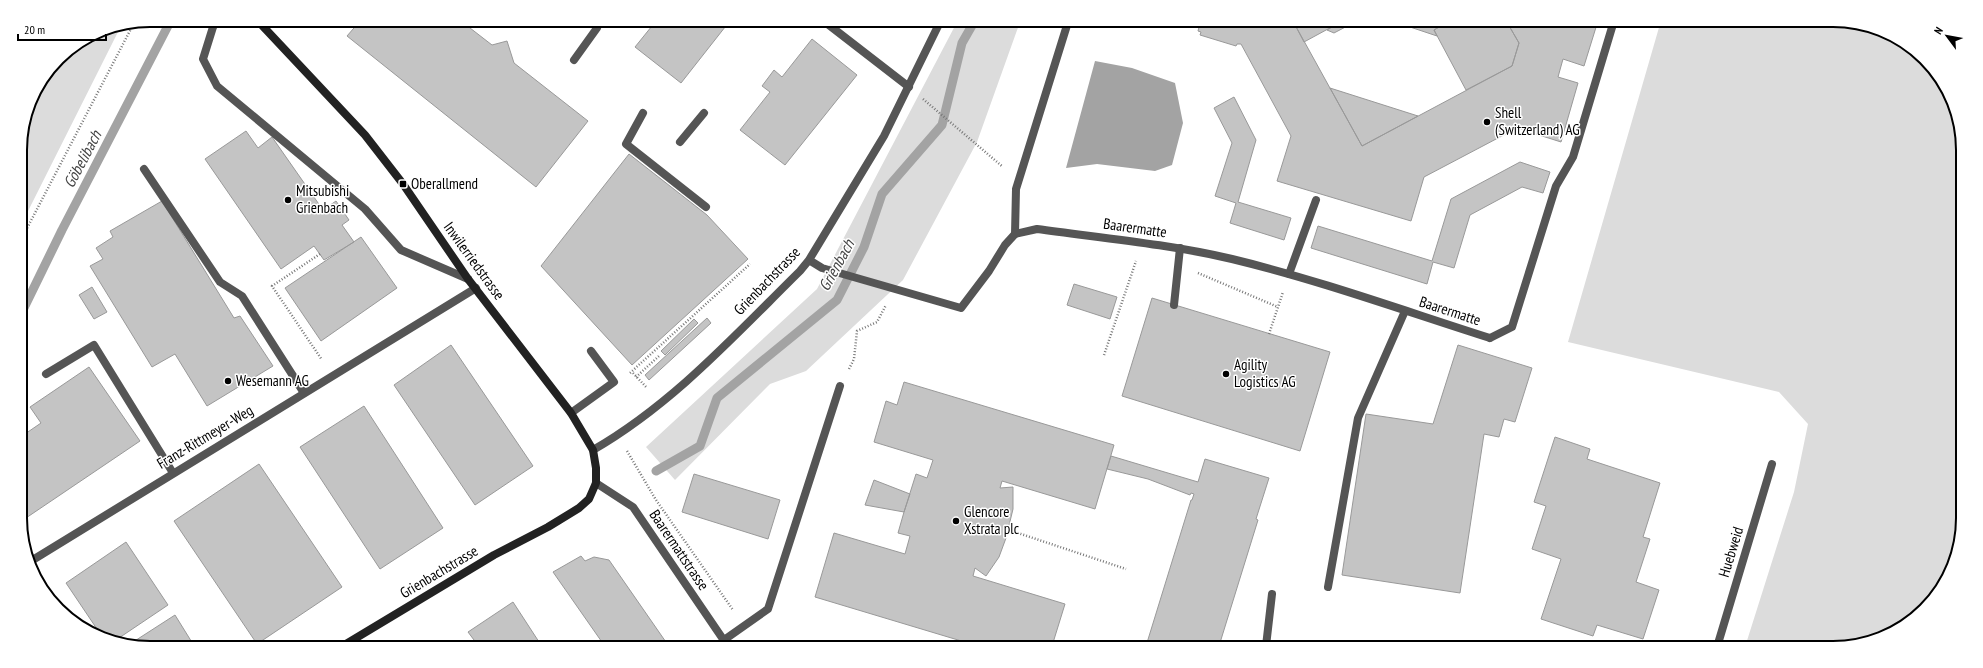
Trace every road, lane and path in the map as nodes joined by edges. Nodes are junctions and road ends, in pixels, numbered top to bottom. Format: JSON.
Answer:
{"nodes":[{"id":1,"x":213,"y":27,"type":"edge"},
{"id":2,"x":831,"y":27,"type":"edge"},
{"id":3,"x":938,"y":27,"type":"edge"},
{"id":4,"x":1066,"y":27,"type":"edge"},
{"id":5,"x":1613,"y":27,"type":"edge"},
{"id":6,"x":131,"y":28,"type":"edge"},
{"id":7,"x":265,"y":28,"type":"edge"},
{"id":8,"x":597,"y":28,"type":"dead end"},
{"id":9,"x":574,"y":60,"type":"dead end"},
{"id":10,"x":909,"y":87,"type":"junction"},
{"id":11,"x":643,"y":113,"type":"dead end"},
{"id":12,"x":704,"y":113,"type":"dead end"},
{"id":13,"x":680,"y":142,"type":"dead end"},
{"id":14,"x":144,"y":169,"type":"dead end"},
{"id":15,"x":1019,"y":180,"type":"junction"},
{"id":16,"x":1316,"y":200,"type":"dead end"},
{"id":17,"x":706,"y":208,"type":"dead end"},
{"id":18,"x":27,"y":228,"type":"edge"},
{"id":19,"x":1015,"y":234,"type":"junction"},
{"id":20,"x":1142,"y":243,"type":"junction"},
{"id":21,"x":1180,"y":248,"type":"junction"},
{"id":22,"x":320,"y":254,"type":"dead end"},
{"id":23,"x":809,"y":260,"type":"junction"},
{"id":24,"x":750,"y":264,"type":"dead end"},
{"id":25,"x":1289,"y":274,"type":"junction"},
{"id":26,"x":468,"y":280,"type":"junction"},
{"id":27,"x":476,"y":288,"type":"junction"},
{"id":28,"x":1174,"y":305,"type":"dead end"},
{"id":29,"x":1278,"y":307,"type":"junction"},
{"id":30,"x":1405,"y":311,"type":"junction"},
{"id":31,"x":883,"y":314,"type":"dead end"},
{"id":32,"x":1269,"y":334,"type":"dead end"},
{"id":33,"x":591,"y":351,"type":"dead end"},
{"id":34,"x":1104,"y":355,"type":"dead end"},
{"id":35,"x":659,"y":356,"type":"dead end"},
{"id":36,"x":46,"y":374,"type":"dead end"},
{"id":37,"x":332,"y":375,"type":"junction"},
{"id":38,"x":636,"y":377,"type":"dead end"},
{"id":39,"x":614,"y":382,"type":"junction"},
{"id":40,"x":840,"y":386,"type":"joint"},
{"id":41,"x":304,"y":392,"type":"junction"},
{"id":42,"x":571,"y":413,"type":"junction"},
{"id":43,"x":618,"y":435,"type":"junction"},
{"id":44,"x":593,"y":450,"type":"junction"},
{"id":45,"x":1772,"y":464,"type":"dead end"},
{"id":46,"x":173,"y":473,"type":"junction"},
{"id":47,"x":596,"y":483,"type":"junction"},
{"id":48,"x":1009,"y":530,"type":"dead end"},
{"id":49,"x":34,"y":559,"type":"edge"},
{"id":50,"x":1126,"y":569,"type":"dead end"},
{"id":51,"x":1328,"y":587,"type":"dead end"},
{"id":52,"x":1272,"y":594,"type":"dead end"},
{"id":53,"x":744,"y":626,"type":"junction"},
{"id":54,"x":351,"y":641,"type":"edge"},
{"id":55,"x":724,"y":641,"type":"edge"},
{"id":56,"x":727,"y":641,"type":"edge"},
{"id":57,"x":1267,"y":641,"type":"edge"},
{"id":58,"x":1720,"y":641,"type":"edge"}],
"edges":[{"from":1,"to":26,"type":"street"},
{"from":2,"to":10,"type":"street"},
{"from":3,"to":10,"type":"street","name":"Grienbachstrasse"},
{"from":4,"to":15,"type":"street"},
{"from":5,"to":30,"type":"street","name":"Baarermatte"},
{"from":6,"to":18,"type":"path"},
{"from":7,"to":26,"type":"street","name":"Inwilerriedstrasse"},
{"from":8,"to":9,"type":"street"},
{"from":10,"to":15,"type":"path"},
{"from":10,"to":23,"type":"street","name":"Grienbachstrasse"},
{"from":11,"to":17,"type":"street"},
{"from":12,"to":13,"type":"street"},
{"from":14,"to":41,"type":"street"},
{"from":15,"to":19,"type":"street"},
{"from":16,"to":25,"type":"street"},
{"from":19,"to":20,"type":"street","name":"Baarermatte"},
{"from":19,"to":23,"type":"street"},
{"from":20,"to":21,"type":"street","name":"Baarermatte"},
{"from":20,"to":34,"type":"path"},
{"from":21,"to":25,"type":"street","name":"Baarermatte"},
{"from":21,"to":28,"type":"street"},
{"from":21,"to":29,"type":"path"},
{"from":22,"to":37,"type":"path"},
{"from":23,"to":43,"type":"street","name":"Grienbachstrasse"},
{"from":24,"to":39,"type":"path"},
{"from":25,"to":29,"type":"path"},
{"from":25,"to":30,"type":"street","name":"Baarermatte"},
{"from":26,"to":27,"type":"street","name":"Inwilerriedstrasse"},
{"from":27,"to":37,"type":"street","name":"Franz-Rittmeyer-Weg"},
{"from":27,"to":42,"type":"street","name":"Inwilerriedstrasse"},
{"from":29,"to":32,"type":"path"},
{"from":30,"to":51,"type":"street"},
{"from":31,"to":40,"type":"path"},
{"from":33,"to":39,"type":"street"},
{"from":35,"to":38,"type":"path"},
{"from":36,"to":46,"type":"street"},
{"from":37,"to":41,"type":"street","name":"Franz-Rittmeyer-Weg"},
{"from":39,"to":42,"type":"street"},
{"from":40,"to":53,"type":"street"},
{"from":41,"to":46,"type":"street","name":"Franz-Rittmeyer-Weg"},
{"from":42,"to":44,"type":"street","name":"Inwilerriedstrasse"},
{"from":43,"to":44,"type":"street","name":"Grienbachstrasse"},
{"from":43,"to":53,"type":"path"},
{"from":44,"to":47,"type":"street","name":"Inwilerriedstrasse"},
{"from":45,"to":58,"type":"street","name":"Huebweid"},
{"from":46,"to":49,"type":"street","name":"Franz-Rittmeyer-Weg"},
{"from":47,"to":54,"type":"street","name":"Grienbachstrasse"},
{"from":47,"to":55,"type":"street","name":"Baarermattstrasse"},
{"from":48,"to":50,"type":"path"},
{"from":52,"to":57,"type":"street"},
{"from":53,"to":56,"type":"street"}]}
